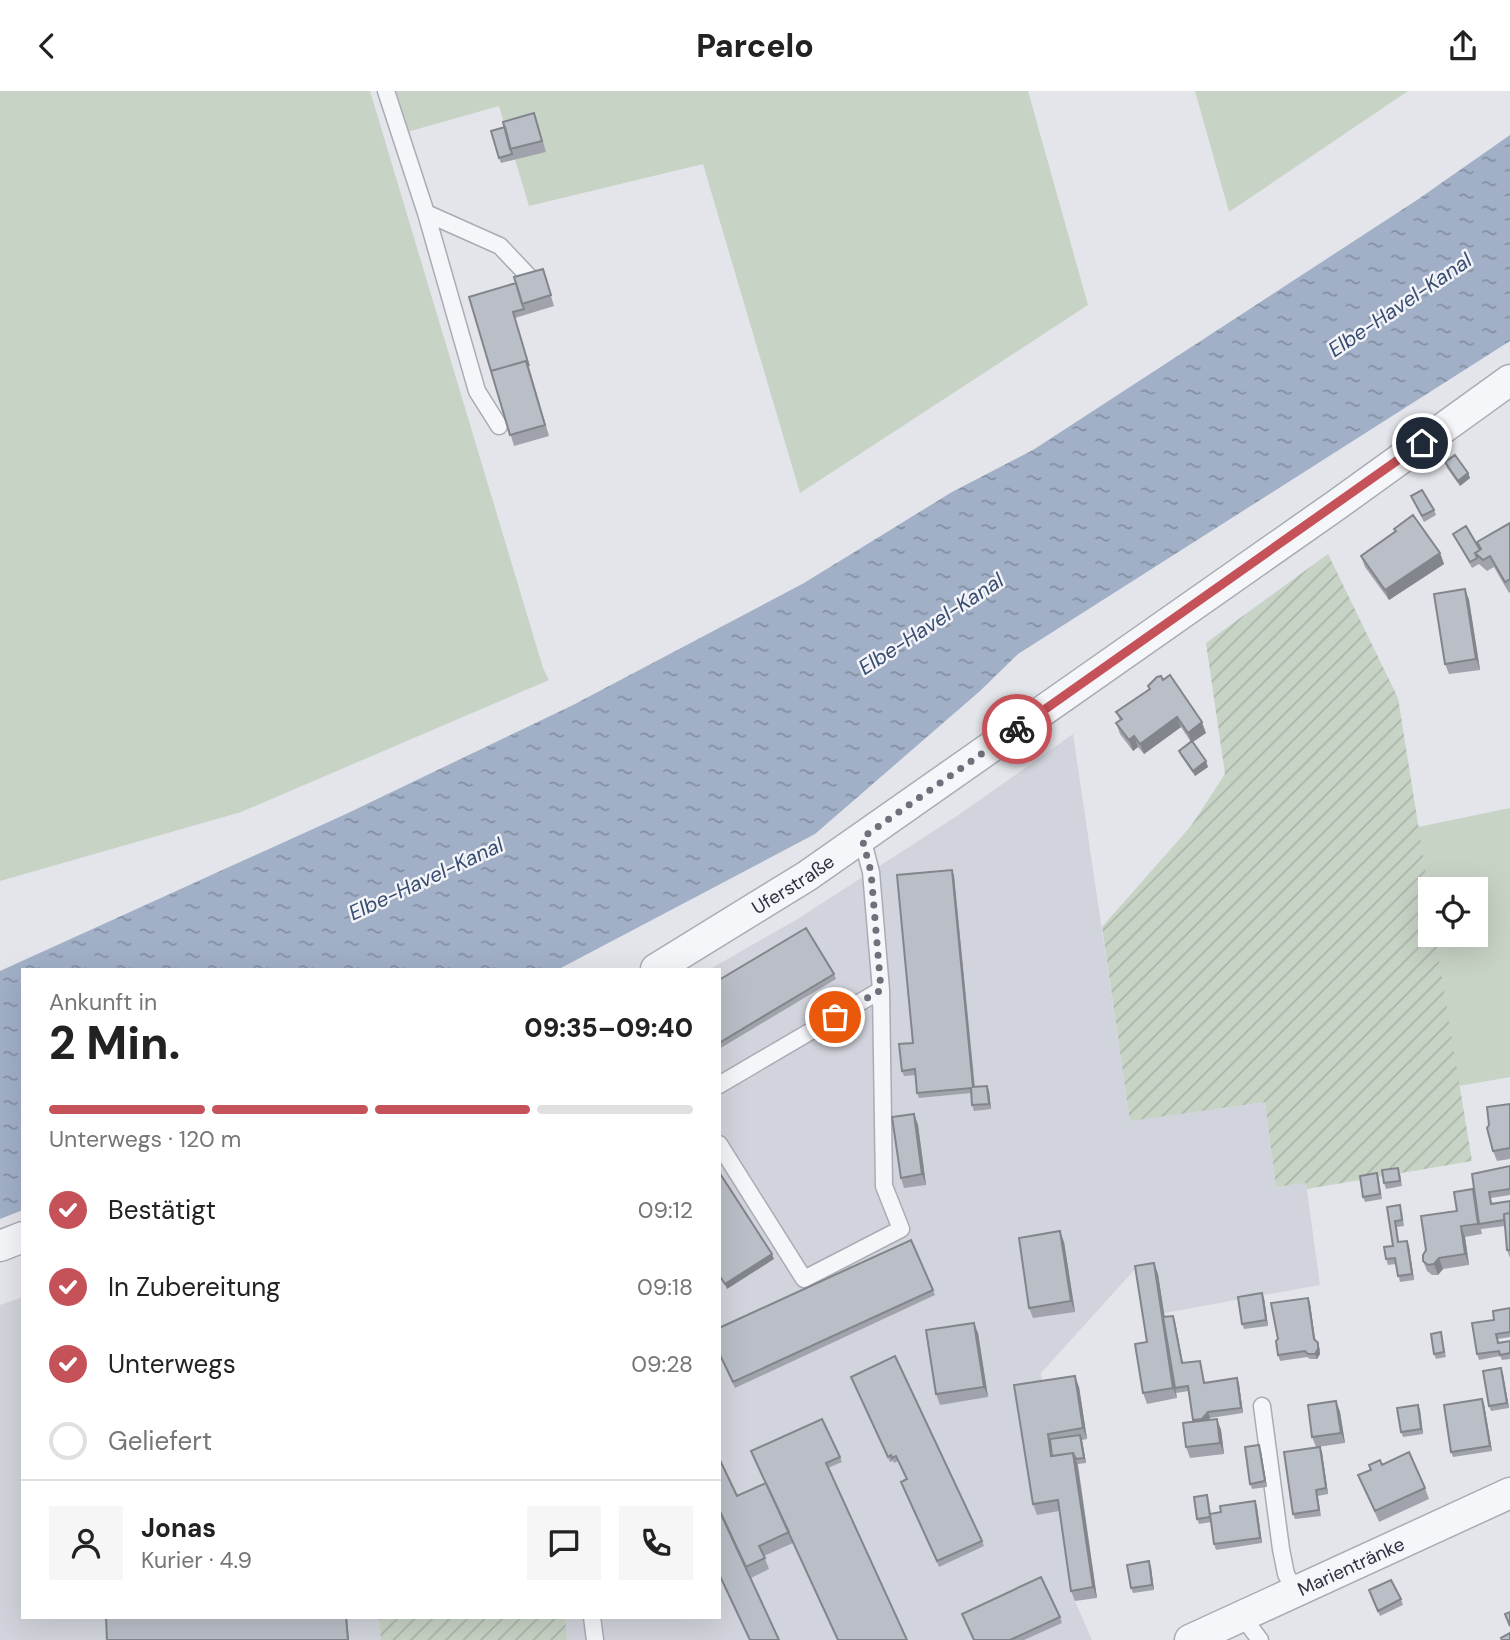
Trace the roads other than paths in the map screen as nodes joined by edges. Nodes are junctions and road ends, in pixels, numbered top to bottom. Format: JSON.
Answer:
{"nodes":[{"id":1,"x":386,"y":91,"type":"edge"},
{"id":2,"x":426,"y":213,"type":"junction"},
{"id":3,"x":534,"y":282,"type":"edge"},
{"id":4,"x":1510,"y":380,"type":"edge"},
{"id":5,"x":499,"y":426,"type":"dead end"},
{"id":6,"x":862,"y":838,"type":"junction"},
{"id":7,"x":658,"y":968,"type":"edge"},
{"id":8,"x":881,"y":990,"type":"junction"},
{"id":9,"x":721,"y":1084,"type":"edge"},
{"id":10,"x":721,"y":1147,"type":"edge"},
{"id":11,"x":21,"y":1238,"type":"edge"},
{"id":12,"x":0,"y":1246,"type":"edge"},
{"id":13,"x":1262,"y":1406,"type":"dead end"},
{"id":14,"x":1510,"y":1493,"type":"edge"},
{"id":15,"x":1295,"y":1591,"type":"junction"},
{"id":16,"x":1242,"y":1616,"type":"junction"},
{"id":17,"x":592,"y":1619,"type":"edge"},
{"id":18,"x":596,"y":1640,"type":"edge"},
{"id":19,"x":1190,"y":1640,"type":"edge"},
{"id":20,"x":1260,"y":1640,"type":"edge"}],
"edges":[{"from":1,"to":2,"type":"lane"},
{"from":2,"to":3,"type":"lane"},
{"from":2,"to":5,"type":"lane"},
{"from":4,"to":6,"type":"street","name":"Uferstraße"},
{"from":6,"to":7,"type":"street","name":"Uferstraße"},
{"from":6,"to":8,"type":"lane"},
{"from":8,"to":9,"type":"lane"},
{"from":8,"to":10,"type":"lane"},
{"from":11,"to":12,"type":"street"},
{"from":13,"to":15,"type":"lane"},
{"from":14,"to":15,"type":"street","name":"Marientränke"},
{"from":15,"to":16,"type":"street","name":"Marientränke"},
{"from":16,"to":19,"type":"street","name":"Marientränke"},
{"from":16,"to":20,"type":"lane"},
{"from":17,"to":18,"type":"lane"}]}
